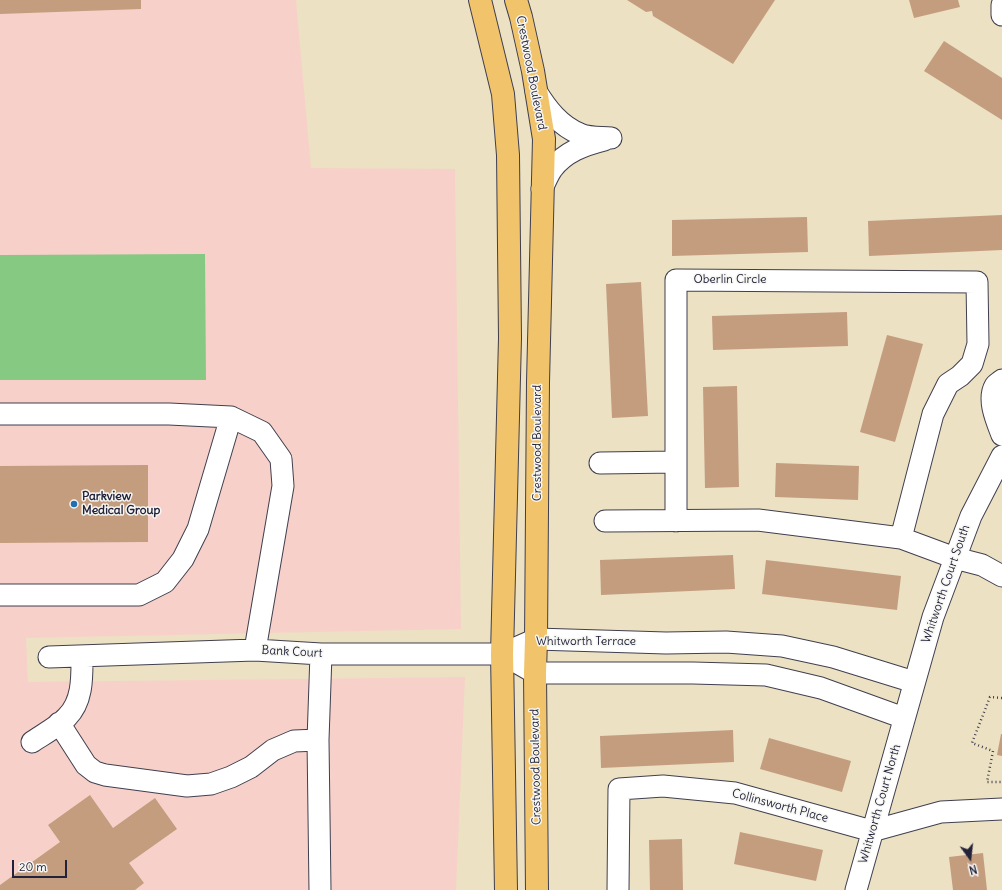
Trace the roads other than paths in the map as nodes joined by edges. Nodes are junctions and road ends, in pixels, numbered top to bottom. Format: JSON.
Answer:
{"nodes":[{"id":1,"x":480,"y":0,"type":"edge"},
{"id":2,"x":516,"y":0,"type":"edge"},
{"id":3,"x":1002,"y":5,"type":"edge"},
{"id":4,"x":1002,"y":15,"type":"edge"},
{"id":5,"x":536,"y":91,"type":"junction"},
{"id":6,"x":542,"y":189,"type":"junction"},
{"id":7,"x":972,"y":364,"type":"junction"},
{"id":8,"x":999,"y":383,"type":"edge"},
{"id":9,"x":0,"y":414,"type":"edge"},
{"id":10,"x":231,"y":417,"type":"junction"},
{"id":11,"x":1002,"y":436,"type":"edge"},
{"id":12,"x":1002,"y":456,"type":"edge"},
{"id":13,"x":676,"y":462,"type":"junction"},
{"id":14,"x":600,"y":463,"type":"dead end"},
{"id":15,"x":606,"y":521,"type":"dead end"},
{"id":16,"x":676,"y":521,"type":"junction"},
{"id":17,"x":901,"y":538,"type":"junction"},
{"id":18,"x":955,"y":558,"type":"junction"},
{"id":19,"x":1002,"y":576,"type":"edge"},
{"id":20,"x":0,"y":595,"type":"edge"},
{"id":21,"x":536,"y":639,"type":"junction"},
{"id":22,"x":255,"y":650,"type":"junction"},
{"id":23,"x":321,"y":654,"type":"junction"},
{"id":24,"x":502,"y":654,"type":"junction"},
{"id":25,"x":82,"y":656,"type":"junction"},
{"id":26,"x":49,"y":657,"type":"dead end"},
{"id":27,"x":535,"y":674,"type":"junction"},
{"id":28,"x":914,"y":682,"type":"junction"},
{"id":29,"x":904,"y":718,"type":"junction"},
{"id":30,"x":59,"y":723,"type":"junction"},
{"id":31,"x":318,"y":740,"type":"junction"},
{"id":32,"x":32,"y":742,"type":"dead end"},
{"id":33,"x":1002,"y":809,"type":"edge"},
{"id":34,"x":872,"y":831,"type":"junction"},
{"id":35,"x":320,"y":890,"type":"edge"},
{"id":36,"x":506,"y":890,"type":"edge"},
{"id":37,"x":537,"y":890,"type":"edge"},
{"id":38,"x":618,"y":890,"type":"edge"},
{"id":39,"x":856,"y":890,"type":"edge"}],
"edges":[{"from":1,"to":24,"type":"main road"},
{"from":2,"to":5,"type":"main road","name":"Crestwood Boulevard"},
{"from":3,"to":4,"type":"street"},
{"from":5,"to":6,"type":"main road","name":"Crestwood Boulevard"},
{"from":5,"to":6,"type":"street"},
{"from":6,"to":21,"type":"main road","name":"Crestwood Boulevard"},
{"from":7,"to":8,"type":"street"},
{"from":7,"to":13,"type":"street","name":"Oberlin Circle"},
{"from":7,"to":17,"type":"street"},
{"from":8,"to":11,"type":"street"},
{"from":9,"to":10,"type":"street"},
{"from":10,"to":20,"type":"street"},
{"from":10,"to":22,"type":"street"},
{"from":12,"to":18,"type":"street","name":"Whitworth Court South"},
{"from":13,"to":14,"type":"street"},
{"from":13,"to":16,"type":"street","name":"Oberlin Circle"},
{"from":15,"to":16,"type":"street"},
{"from":16,"to":17,"type":"street"},
{"from":17,"to":18,"type":"street"},
{"from":18,"to":19,"type":"street"},
{"from":18,"to":28,"type":"street","name":"Whitworth Court South"},
{"from":21,"to":24,"type":"street","name":"Whitworth Terrace"},
{"from":21,"to":27,"type":"main road","name":"Crestwood Boulevard"},
{"from":21,"to":28,"type":"street","name":"Whitworth Terrace"},
{"from":22,"to":23,"type":"street","name":"Bank Court"},
{"from":22,"to":25,"type":"street","name":"Bank Court"},
{"from":23,"to":24,"type":"street","name":"Bank Court"},
{"from":23,"to":31,"type":"street"},
{"from":24,"to":27,"type":"street"},
{"from":24,"to":36,"type":"main road"},
{"from":25,"to":26,"type":"street","name":"Bank Court"},
{"from":25,"to":30,"type":"street"},
{"from":27,"to":29,"type":"street"},
{"from":27,"to":37,"type":"main road","name":"Crestwood Boulevard"},
{"from":28,"to":29,"type":"street","name":"Whitworth Court South"},
{"from":29,"to":34,"type":"street","name":"Whitworth Court North"},
{"from":30,"to":31,"type":"street"},
{"from":30,"to":32,"type":"street"},
{"from":31,"to":35,"type":"street"},
{"from":33,"to":34,"type":"street"},
{"from":34,"to":38,"type":"street","name":"Collinsworth Place"},
{"from":34,"to":39,"type":"street","name":"Whitworth Court North"}]}
